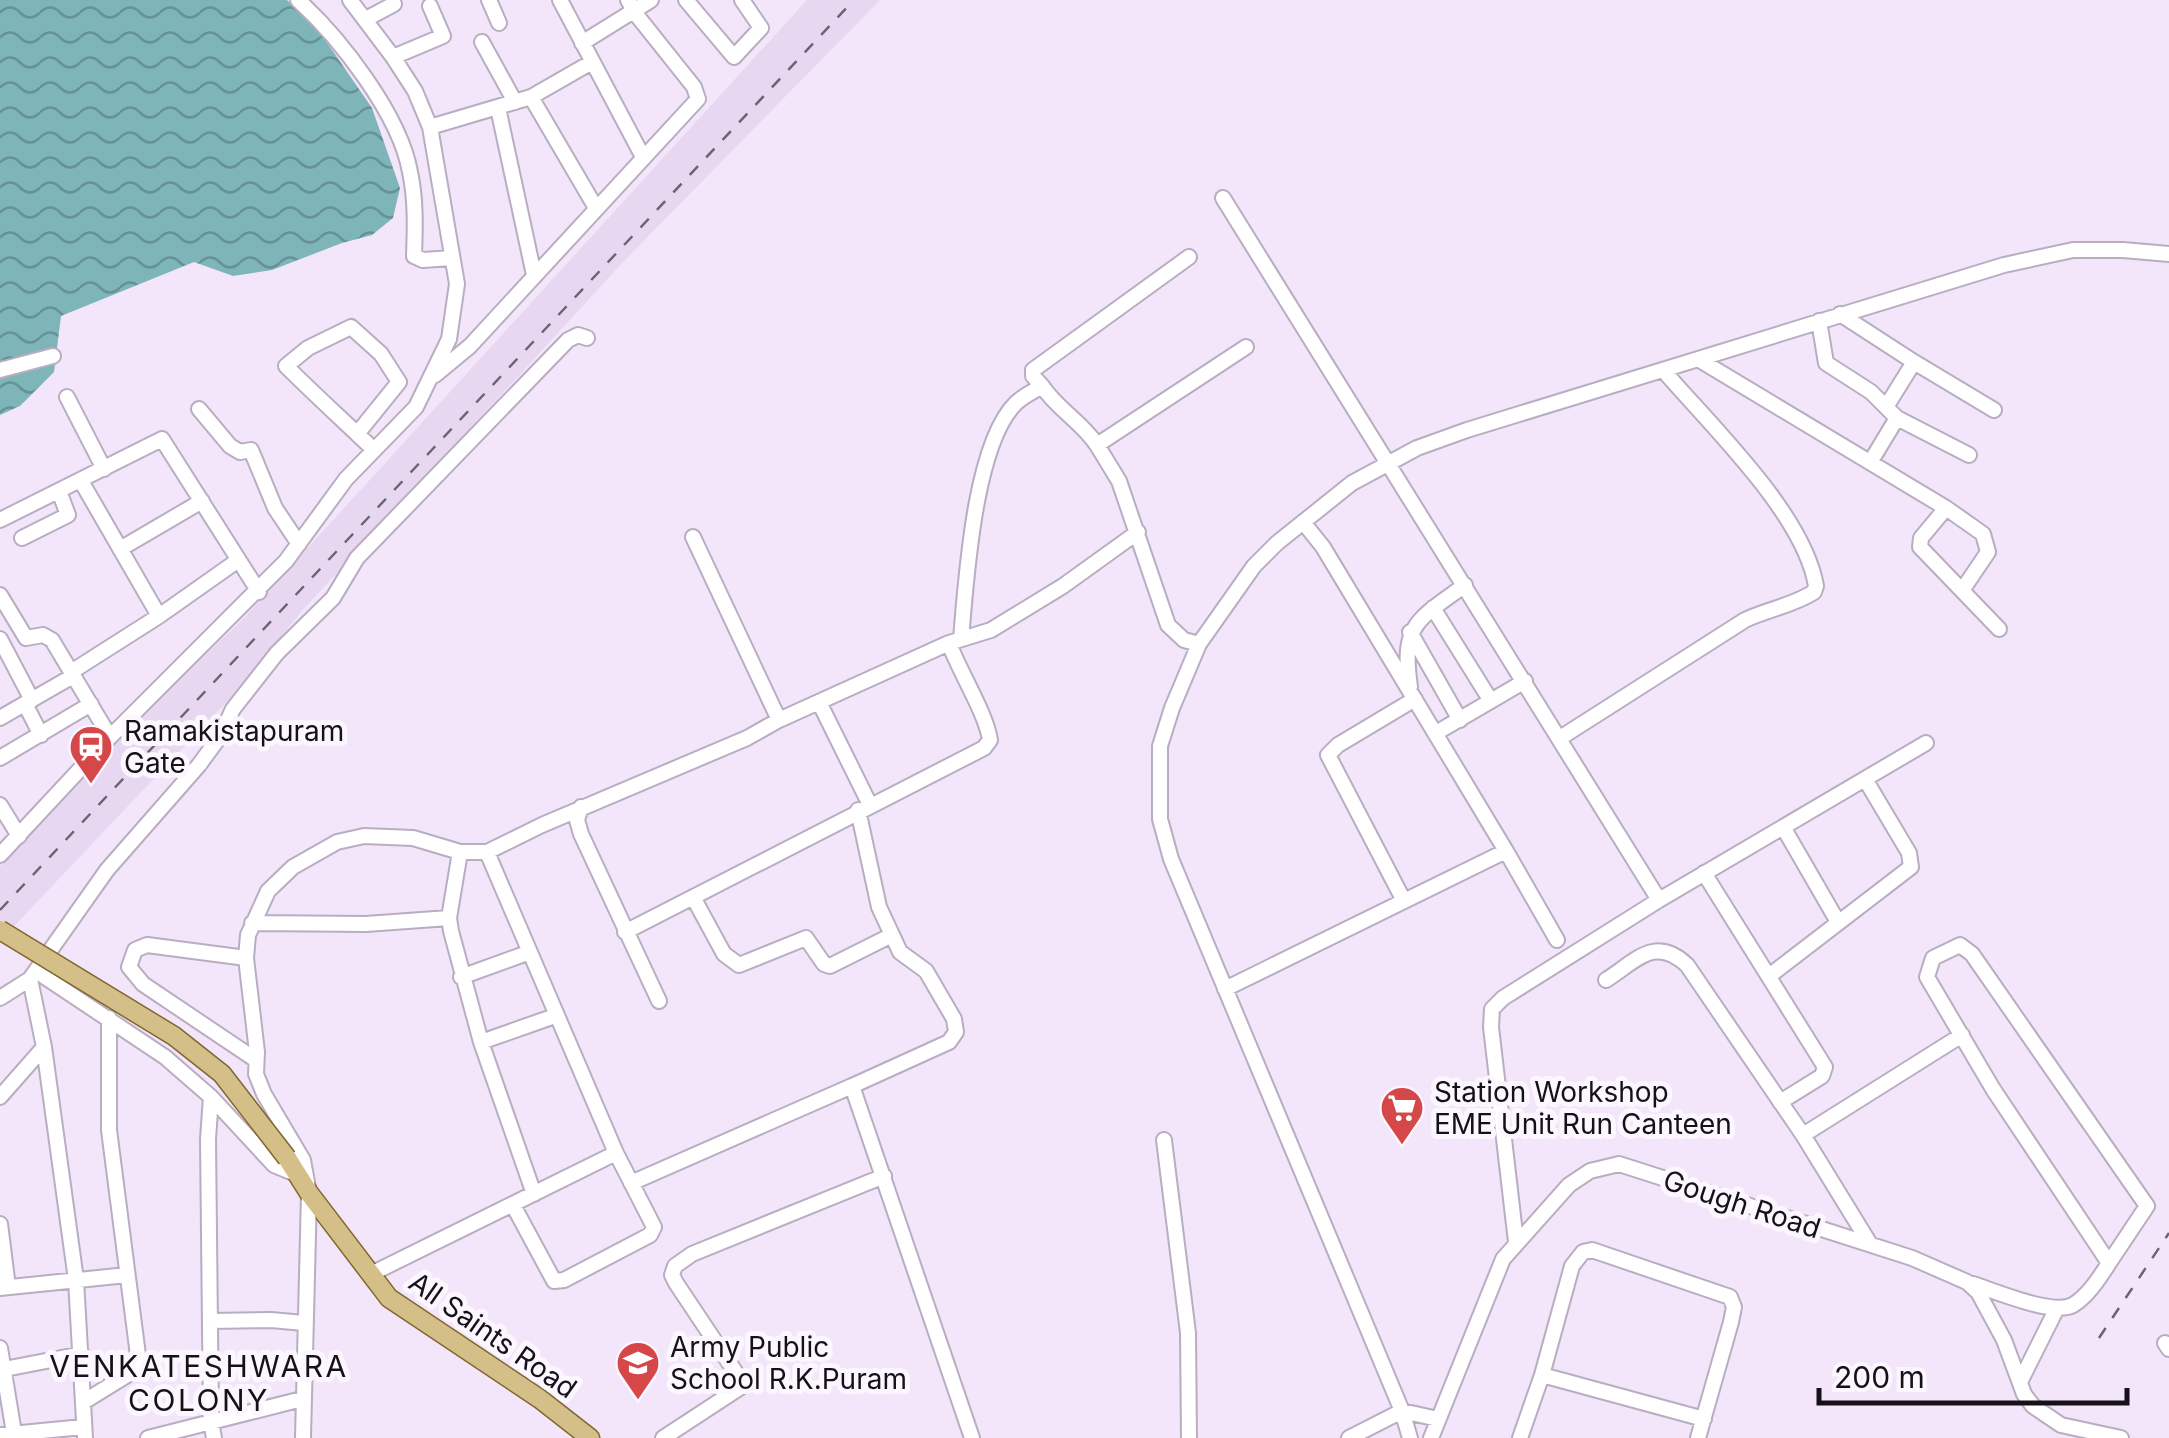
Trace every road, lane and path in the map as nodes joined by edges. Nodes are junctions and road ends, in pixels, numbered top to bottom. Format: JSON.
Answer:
{"nodes":[{"id":1,"x":298,"y":0,"type":"edge"},
{"id":2,"x":350,"y":0,"type":"edge"},
{"id":3,"x":489,"y":0,"type":"edge"},
{"id":4,"x":560,"y":0,"type":"edge"},
{"id":5,"x":651,"y":0,"type":"edge"},
{"id":6,"x":686,"y":0,"type":"edge"},
{"id":7,"x":742,"y":0,"type":"edge"},
{"id":8,"x":394,"y":4,"type":"dead end"},
{"id":9,"x":430,"y":6,"type":"dead end"},
{"id":10,"x":631,"y":7,"type":"edge"},
{"id":11,"x":366,"y":19,"type":"junction"},
{"id":12,"x":499,"y":23,"type":"dead end"},
{"id":13,"x":482,"y":42,"type":"dead end"},
{"id":14,"x":582,"y":44,"type":"junction"},
{"id":15,"x":394,"y":57,"type":"junction"},
{"id":16,"x":592,"y":62,"type":"junction"},
{"id":17,"x":531,"y":96,"type":"junction"},
{"id":18,"x":514,"y":102,"type":"junction"},
{"id":19,"x":498,"y":108,"type":"junction"},
{"id":20,"x":430,"y":127,"type":"junction"},
{"id":21,"x":643,"y":157,"type":"junction"},
{"id":22,"x":1223,"y":198,"type":"dead end"},
{"id":23,"x":596,"y":208,"type":"junction"},
{"id":24,"x":2169,"y":254,"type":"edge"},
{"id":25,"x":1190,"y":257,"type":"dead end"},
{"id":26,"x":452,"y":258,"type":"junction"},
{"id":27,"x":534,"y":275,"type":"junction"},
{"id":28,"x":1840,"y":314,"type":"junction"},
{"id":29,"x":1819,"y":321,"type":"junction"},
{"id":30,"x":588,"y":338,"type":"dead end"},
{"id":31,"x":1246,"y":348,"type":"dead end"},
{"id":32,"x":54,"y":356,"type":"dead end"},
{"id":33,"x":1698,"y":359,"type":"junction"},
{"id":34,"x":1914,"y":362,"type":"junction"},
{"id":35,"x":0,"y":370,"type":"edge"},
{"id":36,"x":1663,"y":370,"type":"junction"},
{"id":37,"x":432,"y":377,"type":"junction"},
{"id":38,"x":1042,"y":386,"type":"junction"},
{"id":39,"x":67,"y":398,"type":"dead end"},
{"id":40,"x":199,"y":409,"type":"dead end"},
{"id":41,"x":1994,"y":410,"type":"dead end"},
{"id":42,"x":1891,"y":412,"type":"junction"},
{"id":43,"x":357,"y":434,"type":"junction"},
{"id":44,"x":1097,"y":444,"type":"junction"},
{"id":45,"x":374,"y":450,"type":"junction"},
{"id":46,"x":1969,"y":455,"type":"dead end"},
{"id":47,"x":1871,"y":461,"type":"junction"},
{"id":48,"x":1389,"y":464,"type":"junction"},
{"id":49,"x":104,"y":468,"type":"junction"},
{"id":50,"x":81,"y":481,"type":"junction"},
{"id":51,"x":59,"y":491,"type":"junction"},
{"id":52,"x":202,"y":501,"type":"junction"},
{"id":53,"x":1946,"y":508,"type":"junction"},
{"id":54,"x":0,"y":520,"type":"edge"},
{"id":55,"x":1303,"y":522,"type":"junction"},
{"id":56,"x":1138,"y":532,"type":"junction"},
{"id":57,"x":693,"y":537,"type":"dead end"},
{"id":58,"x":22,"y":538,"type":"dead end"},
{"id":59,"x":299,"y":544,"type":"junction"},
{"id":60,"x":120,"y":550,"type":"junction"},
{"id":61,"x":237,"y":560,"type":"junction"},
{"id":62,"x":1465,"y":585,"type":"junction"},
{"id":63,"x":1963,"y":589,"type":"junction"},
{"id":64,"x":259,"y":592,"type":"junction"},
{"id":65,"x":0,"y":595,"type":"edge"},
{"id":66,"x":1433,"y":608,"type":"junction"},
{"id":67,"x":159,"y":616,"type":"junction"},
{"id":68,"x":2000,"y":629,"type":"dead end"},
{"id":69,"x":1410,"y":632,"type":"junction"},
{"id":70,"x":0,"y":639,"type":"edge"},
{"id":71,"x":955,"y":641,"type":"junction"},
{"id":72,"x":1199,"y":644,"type":"junction"},
{"id":73,"x":72,"y":674,"type":"junction"},
{"id":74,"x":1525,"y":681,"type":"junction"},
{"id":75,"x":1413,"y":696,"type":"junction"},
{"id":76,"x":29,"y":702,"type":"junction"},
{"id":77,"x":819,"y":702,"type":"junction"},
{"id":78,"x":1491,"y":702,"type":"junction"},
{"id":79,"x":91,"y":704,"type":"junction"},
{"id":80,"x":0,"y":718,"type":"edge"},
{"id":81,"x":779,"y":720,"type":"junction"},
{"id":82,"x":1460,"y":720,"type":"junction"},
{"id":83,"x":1436,"y":733,"type":"junction"},
{"id":84,"x":41,"y":734,"type":"junction"},
{"id":85,"x":110,"y":737,"type":"junction"},
{"id":86,"x":1560,"y":738,"type":"junction"},
{"id":87,"x":1926,"y":744,"type":"dead end"},
{"id":88,"x":0,"y":758,"type":"edge"},
{"id":89,"x":1865,"y":779,"type":"junction"},
{"id":90,"x":0,"y":805,"type":"edge"},
{"id":91,"x":580,"y":808,"type":"junction"},
{"id":92,"x":864,"y":808,"type":"junction"},
{"id":93,"x":1783,"y":827,"type":"junction"},
{"id":94,"x":20,"y":836,"type":"junction"},
{"id":95,"x":1506,"y":851,"type":"junction"},
{"id":96,"x":460,"y":852,"type":"junction"},
{"id":97,"x":486,"y":852,"type":"junction"},
{"id":98,"x":0,"y":854,"type":"edge"},
{"id":99,"x":1704,"y":873,"type":"junction"},
{"id":100,"x":693,"y":897,"type":"junction"},
{"id":101,"x":1659,"y":900,"type":"junction"},
{"id":102,"x":1404,"y":901,"type":"junction"},
{"id":103,"x":448,"y":918,"type":"junction"},
{"id":104,"x":1838,"y":922,"type":"junction"},
{"id":105,"x":252,"y":924,"type":"junction"},
{"id":106,"x":0,"y":930,"type":"edge"},
{"id":107,"x":626,"y":932,"type":"junction"},
{"id":108,"x":892,"y":935,"type":"junction"},
{"id":109,"x":1557,"y":940,"type":"dead end"},
{"id":110,"x":530,"y":952,"type":"junction"},
{"id":111,"x":246,"y":958,"type":"junction"},
{"id":112,"x":33,"y":975,"type":"junction"},
{"id":113,"x":1769,"y":976,"type":"junction"},
{"id":114,"x":462,"y":977,"type":"junction"},
{"id":115,"x":1606,"y":980,"type":"dead end"},
{"id":116,"x":1225,"y":989,"type":"junction"},
{"id":117,"x":0,"y":998,"type":"edge"},
{"id":118,"x":659,"y":1000,"type":"dead end"},
{"id":119,"x":556,"y":1016,"type":"junction"},
{"id":120,"x":109,"y":1018,"type":"junction"},
{"id":121,"x":1962,"y":1036,"type":"junction"},
{"id":122,"x":481,"y":1042,"type":"junction"},
{"id":123,"x":44,"y":1047,"type":"junction"},
{"id":124,"x":256,"y":1060,"type":"junction"},
{"id":125,"x":852,"y":1086,"type":"junction"},
{"id":126,"x":0,"y":1097,"type":"edge"},
{"id":127,"x":212,"y":1097,"type":"junction"},
{"id":128,"x":1780,"y":1102,"type":"junction"},
{"id":129,"x":1803,"y":1134,"type":"junction"},
{"id":130,"x":1164,"y":1140,"type":"dead end"},
{"id":131,"x":616,"y":1154,"type":"junction"},
{"id":132,"x":299,"y":1176,"type":"junction"},
{"id":133,"x":884,"y":1176,"type":"junction"},
{"id":134,"x":631,"y":1182,"type":"junction"},
{"id":135,"x":309,"y":1193,"type":"junction"},
{"id":136,"x":534,"y":1194,"type":"junction"},
{"id":137,"x":514,"y":1205,"type":"junction"},
{"id":138,"x":0,"y":1224,"type":"edge"},
{"id":139,"x":1516,"y":1242,"type":"junction"},
{"id":140,"x":1870,"y":1244,"type":"junction"},
{"id":141,"x":2109,"y":1262,"type":"junction"},
{"id":142,"x":371,"y":1274,"type":"junction"},
{"id":143,"x":128,"y":1276,"type":"junction"},
{"id":144,"x":76,"y":1280,"type":"junction"},
{"id":145,"x":1967,"y":1282,"type":"junction"},
{"id":146,"x":4,"y":1288,"type":"edge"},
{"id":147,"x":2057,"y":1308,"type":"junction"},
{"id":148,"x":210,"y":1321,"type":"junction"},
{"id":149,"x":304,"y":1324,"type":"junction"},
{"id":150,"x":0,"y":1348,"type":"edge"},
{"id":151,"x":82,"y":1354,"type":"junction"},
{"id":152,"x":2,"y":1370,"type":"edge"},
{"id":153,"x":1542,"y":1374,"type":"junction"},
{"id":154,"x":2020,"y":1382,"type":"junction"},
{"id":155,"x":302,"y":1399,"type":"junction"},
{"id":156,"x":85,"y":1401,"type":"junction"},
{"id":157,"x":1402,"y":1410,"type":"junction"},
{"id":158,"x":1438,"y":1418,"type":"junction"},
{"id":159,"x":1704,"y":1419,"type":"junction"},
{"id":160,"x":211,"y":1421,"type":"junction"},
{"id":161,"x":84,"y":1432,"type":"edge"},
{"id":162,"x":7,"y":1434,"type":"edge"},
{"id":163,"x":148,"y":1438,"type":"edge"},
{"id":164,"x":214,"y":1438,"type":"edge"},
{"id":165,"x":302,"y":1438,"type":"edge"},
{"id":166,"x":590,"y":1438,"type":"edge"},
{"id":167,"x":663,"y":1438,"type":"edge"},
{"id":168,"x":972,"y":1438,"type":"edge"},
{"id":169,"x":1189,"y":1438,"type":"edge"},
{"id":170,"x":1350,"y":1438,"type":"edge"},
{"id":171,"x":1410,"y":1438,"type":"edge"},
{"id":172,"x":1431,"y":1438,"type":"edge"},
{"id":173,"x":1520,"y":1438,"type":"edge"},
{"id":174,"x":1698,"y":1438,"type":"edge"},
{"id":175,"x":2121,"y":1438,"type":"edge"}],
"edges":[{"from":1,"to":26,"type":"street"},
{"from":2,"to":11,"type":"street"},
{"from":3,"to":12,"type":"street"},
{"from":4,"to":14,"type":"street"},
{"from":5,"to":10,"type":"street"},
{"from":6,"to":7,"type":"street"},
{"from":8,"to":11,"type":"street"},
{"from":9,"to":15,"type":"street"},
{"from":10,"to":14,"type":"street"},
{"from":10,"to":21,"type":"street"},
{"from":11,"to":15,"type":"street"},
{"from":13,"to":18,"type":"street"},
{"from":14,"to":16,"type":"street"},
{"from":15,"to":20,"type":"street"},
{"from":16,"to":17,"type":"street"},
{"from":16,"to":21,"type":"street"},
{"from":17,"to":18,"type":"street"},
{"from":17,"to":23,"type":"street"},
{"from":18,"to":19,"type":"street"},
{"from":19,"to":20,"type":"street"},
{"from":19,"to":27,"type":"street"},
{"from":20,"to":26,"type":"street"},
{"from":21,"to":23,"type":"street"},
{"from":22,"to":48,"type":"street"},
{"from":23,"to":27,"type":"street"},
{"from":24,"to":28,"type":"street"},
{"from":25,"to":38,"type":"street"},
{"from":26,"to":37,"type":"street"},
{"from":27,"to":37,"type":"street"},
{"from":28,"to":29,"type":"street"},
{"from":28,"to":34,"type":"street"},
{"from":29,"to":33,"type":"street"},
{"from":29,"to":42,"type":"street"},
{"from":30,"to":112,"type":"street"},
{"from":31,"to":44,"type":"street"},
{"from":32,"to":35,"type":"street"},
{"from":33,"to":36,"type":"street"},
{"from":33,"to":47,"type":"street"},
{"from":34,"to":41,"type":"street"},
{"from":34,"to":42,"type":"street"},
{"from":36,"to":48,"type":"street"},
{"from":36,"to":86,"type":"street"},
{"from":37,"to":45,"type":"street"},
{"from":38,"to":44,"type":"street"},
{"from":38,"to":71,"type":"street"},
{"from":39,"to":49,"type":"street"},
{"from":40,"to":59,"type":"street"},
{"from":42,"to":46,"type":"street"},
{"from":42,"to":47,"type":"street"},
{"from":43,"to":43,"type":"street"},
{"from":43,"to":45,"type":"street"},
{"from":44,"to":56,"type":"street"},
{"from":45,"to":59,"type":"street"},
{"from":47,"to":53,"type":"street"},
{"from":48,"to":55,"type":"street"},
{"from":48,"to":62,"type":"street"},
{"from":49,"to":50,"type":"street"},
{"from":49,"to":52,"type":"street"},
{"from":50,"to":51,"type":"street"},
{"from":50,"to":60,"type":"street"},
{"from":51,"to":54,"type":"street"},
{"from":51,"to":58,"type":"street"},
{"from":52,"to":60,"type":"street"},
{"from":52,"to":61,"type":"street"},
{"from":53,"to":63,"type":"street"},
{"from":53,"to":63,"type":"street"},
{"from":55,"to":72,"type":"street"},
{"from":55,"to":75,"type":"street"},
{"from":56,"to":71,"type":"street"},
{"from":56,"to":72,"type":"street"},
{"from":57,"to":81,"type":"street"},
{"from":59,"to":64,"type":"street"},
{"from":60,"to":67,"type":"street"},
{"from":61,"to":64,"type":"street"},
{"from":61,"to":67,"type":"street"},
{"from":62,"to":66,"type":"street"},
{"from":62,"to":74,"type":"street"},
{"from":63,"to":68,"type":"street"},
{"from":64,"to":85,"type":"street"},
{"from":65,"to":73,"type":"street"},
{"from":66,"to":69,"type":"street"},
{"from":66,"to":78,"type":"street"},
{"from":67,"to":73,"type":"street"},
{"from":69,"to":75,"type":"street"},
{"from":69,"to":82,"type":"street"},
{"from":70,"to":76,"type":"street"},
{"from":71,"to":77,"type":"street"},
{"from":71,"to":92,"type":"street"},
{"from":72,"to":116,"type":"street"},
{"from":73,"to":76,"type":"street"},
{"from":73,"to":79,"type":"street"},
{"from":74,"to":78,"type":"street"},
{"from":74,"to":86,"type":"street"},
{"from":75,"to":83,"type":"street"},
{"from":75,"to":102,"type":"street"},
{"from":76,"to":80,"type":"street"},
{"from":76,"to":84,"type":"street"},
{"from":77,"to":81,"type":"street"},
{"from":77,"to":92,"type":"street"},
{"from":78,"to":82,"type":"street"},
{"from":79,"to":84,"type":"street"},
{"from":79,"to":85,"type":"street"},
{"from":81,"to":91,"type":"street"},
{"from":82,"to":83,"type":"street"},
{"from":83,"to":95,"type":"street"},
{"from":84,"to":88,"type":"street"},
{"from":85,"to":94,"type":"street"},
{"from":86,"to":101,"type":"street"},
{"from":87,"to":89,"type":"street"},
{"from":89,"to":93,"type":"street"},
{"from":89,"to":104,"type":"street"},
{"from":90,"to":94,"type":"street"},
{"from":91,"to":97,"type":"street"},
{"from":91,"to":107,"type":"street"},
{"from":92,"to":100,"type":"street"},
{"from":92,"to":108,"type":"street"},
{"from":93,"to":99,"type":"street"},
{"from":93,"to":104,"type":"street"},
{"from":94,"to":98,"type":"street"},
{"from":95,"to":102,"type":"street"},
{"from":95,"to":109,"type":"street"},
{"from":96,"to":97,"type":"street"},
{"from":96,"to":103,"type":"street"},
{"from":96,"to":105,"type":"street"},
{"from":97,"to":110,"type":"street"},
{"from":99,"to":101,"type":"street"},
{"from":99,"to":113,"type":"street"},
{"from":100,"to":107,"type":"street"},
{"from":100,"to":108,"type":"street"},
{"from":101,"to":139,"type":"street"},
{"from":102,"to":116,"type":"street"},
{"from":103,"to":105,"type":"street"},
{"from":103,"to":114,"type":"street"},
{"from":104,"to":113,"type":"street"},
{"from":105,"to":111,"type":"street"},
{"from":106,"to":132,"type":"main road","name":"All Saints Road","bridge":true},
{"from":107,"to":118,"type":"street"},
{"from":108,"to":125,"type":"street"},
{"from":110,"to":114,"type":"street"},
{"from":110,"to":119,"type":"street"},
{"from":111,"to":124,"type":"street"},
{"from":111,"to":124,"type":"street"},
{"from":112,"to":117,"type":"street"},
{"from":112,"to":120,"type":"street"},
{"from":112,"to":123,"type":"street"},
{"from":113,"to":128,"type":"street"},
{"from":114,"to":122,"type":"street"},
{"from":115,"to":128,"type":"street"},
{"from":116,"to":157,"type":"street"},
{"from":119,"to":122,"type":"street"},
{"from":119,"to":131,"type":"street"},
{"from":120,"to":127,"type":"street"},
{"from":120,"to":143,"type":"street"},
{"from":121,"to":129,"type":"street"},
{"from":121,"to":141,"type":"street"},
{"from":121,"to":141,"type":"street"},
{"from":122,"to":136,"type":"street"},
{"from":123,"to":126,"type":"street"},
{"from":123,"to":144,"type":"street"},
{"from":124,"to":135,"type":"street"},
{"from":125,"to":133,"type":"street"},
{"from":125,"to":134,"type":"street"},
{"from":127,"to":132,"type":"street"},
{"from":127,"to":148,"type":"street"},
{"from":128,"to":129,"type":"street"},
{"from":129,"to":140,"type":"street"},
{"from":130,"to":169,"type":"street"},
{"from":131,"to":134,"type":"street"},
{"from":131,"to":136,"type":"street"},
{"from":132,"to":135,"type":"main road","name":"All Saints Road"},
{"from":133,"to":167,"type":"street"},
{"from":133,"to":168,"type":"street"},
{"from":134,"to":137,"type":"street"},
{"from":135,"to":142,"type":"main road","name":"All Saints Road"},
{"from":135,"to":149,"type":"street"},
{"from":136,"to":137,"type":"street"},
{"from":137,"to":142,"type":"street"},
{"from":138,"to":146,"type":"street"},
{"from":139,"to":140,"type":"street","name":"Gough Road"},
{"from":139,"to":158,"type":"street","name":"Gough Road"},
{"from":140,"to":145,"type":"street","name":"Gough Road"},
{"from":141,"to":147,"type":"street"},
{"from":142,"to":166,"type":"main road","name":"All Saints Road"},
{"from":143,"to":144,"type":"street"},
{"from":143,"to":156,"type":"street"},
{"from":144,"to":146,"type":"street"},
{"from":144,"to":151,"type":"street"},
{"from":145,"to":147,"type":"street","name":"Gough Road"},
{"from":145,"to":154,"type":"street"},
{"from":147,"to":154,"type":"street"},
{"from":148,"to":149,"type":"street"},
{"from":148,"to":160,"type":"street"},
{"from":149,"to":155,"type":"street"},
{"from":150,"to":152,"type":"street"},
{"from":151,"to":152,"type":"street"},
{"from":151,"to":156,"type":"street"},
{"from":152,"to":162,"type":"street"},
{"from":153,"to":159,"type":"street"},
{"from":153,"to":159,"type":"street"},
{"from":153,"to":173,"type":"street"},
{"from":154,"to":175,"type":"street"},
{"from":155,"to":160,"type":"street"},
{"from":155,"to":165,"type":"street"},
{"from":156,"to":161,"type":"street"},
{"from":157,"to":158,"type":"street"},
{"from":157,"to":170,"type":"street"},
{"from":157,"to":171,"type":"street"},
{"from":158,"to":172,"type":"street","name":"Gough Road"},
{"from":159,"to":174,"type":"street"},
{"from":160,"to":163,"type":"street"},
{"from":160,"to":164,"type":"street"},
{"from":161,"to":162,"type":"street"}]}
